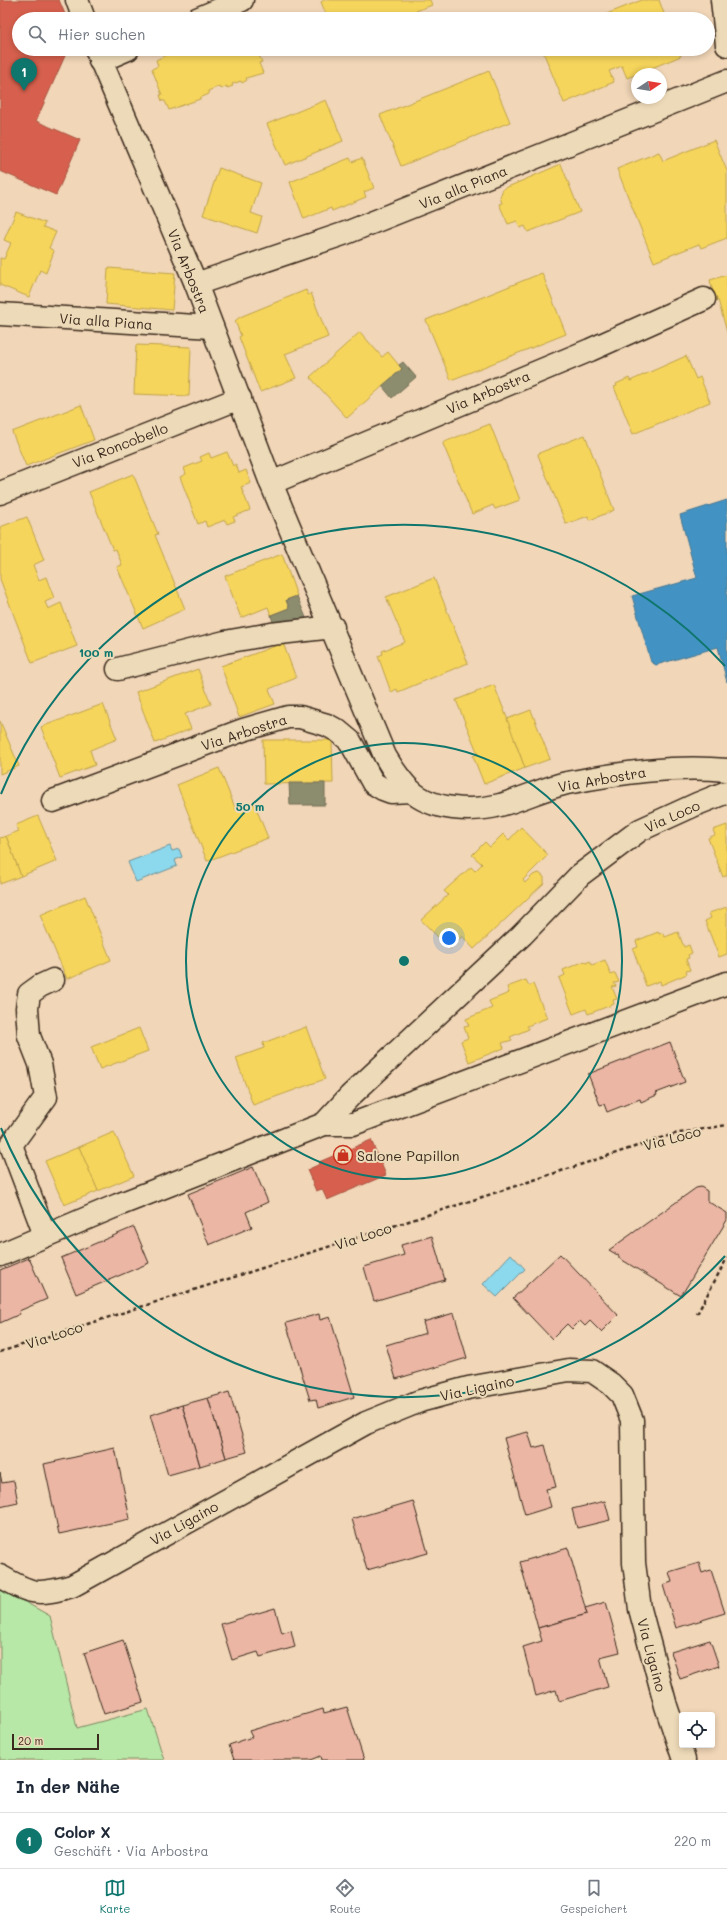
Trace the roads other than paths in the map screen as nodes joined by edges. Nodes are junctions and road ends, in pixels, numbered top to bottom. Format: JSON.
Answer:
{"nodes":[{"id":1,"x":77,"y":0,"type":"edge"},
{"id":2,"x":242,"y":0,"type":"edge"},
{"id":3,"x":722,"y":0,"type":"edge"},
{"id":4,"x":81,"y":12,"type":"edge"},
{"id":5,"x":214,"y":12,"type":"edge"},
{"id":6,"x":727,"y":45,"type":"edge"},
{"id":7,"x":98,"y":56,"type":"edge"},
{"id":8,"x":727,"y":81,"type":"edge"},
{"id":9,"x":196,"y":284,"type":"junction"},
{"id":10,"x":704,"y":299,"type":"dead end"},
{"id":11,"x":0,"y":314,"type":"edge"},
{"id":12,"x":212,"y":327,"type":"junction"},
{"id":13,"x":240,"y":398,"type":"junction"},
{"id":14,"x":271,"y":483,"type":"junction"},
{"id":15,"x":0,"y":493,"type":"edge"},
{"id":16,"x":332,"y":626,"type":"junction"},
{"id":17,"x":118,"y":669,"type":"dead end"},
{"id":18,"x":727,"y":770,"type":"edge"},
{"id":19,"x":411,"y":791,"type":"junction"},
{"id":20,"x":727,"y":792,"type":"edge"},
{"id":21,"x":53,"y":801,"type":"dead end"},
{"id":22,"x":53,"y":980,"type":"dead end"},
{"id":23,"x":727,"y":983,"type":"edge"},
{"id":24,"x":324,"y":1124,"type":"junction"},
{"id":25,"x":45,"y":1235,"type":"junction"},
{"id":26,"x":0,"y":1255,"type":"edge"},
{"id":27,"x":0,"y":1576,"type":"edge"},
{"id":28,"x":684,"y":1760,"type":"edge"}],
"edges":[{"from":1,"to":4,"type":"street"},
{"from":2,"to":5,"type":"street"},
{"from":3,"to":6,"type":"street"},
{"from":7,"to":9,"type":"street","name":"Via Arbostra"},
{"from":8,"to":9,"type":"street","name":"Via alla Piana"},
{"from":9,"to":12,"type":"street","name":"Via Arbostra"},
{"from":10,"to":14,"type":"street","name":"Via Arbostra"},
{"from":11,"to":12,"type":"street","name":"Via alla Piana"},
{"from":12,"to":13,"type":"street","name":"Via Arbostra"},
{"from":13,"to":14,"type":"street","name":"Via Arbostra"},
{"from":13,"to":15,"type":"street","name":"Via Roncobello"},
{"from":14,"to":16,"type":"street","name":"Via Arbostra"},
{"from":16,"to":17,"type":"street"},
{"from":16,"to":19,"type":"street","name":"Via Arbostra"},
{"from":18,"to":19,"type":"street","name":"Via Arbostra"},
{"from":19,"to":21,"type":"street","name":"Via Arbostra"},
{"from":20,"to":24,"type":"street","name":"Via Loco"},
{"from":22,"to":25,"type":"street"},
{"from":23,"to":24,"type":"street","name":"Via Loco"},
{"from":24,"to":25,"type":"street","name":"Via Loco"},
{"from":25,"to":26,"type":"street","name":"Via Loco"},
{"from":27,"to":28,"type":"street","name":"Via Ligaino"}]}
